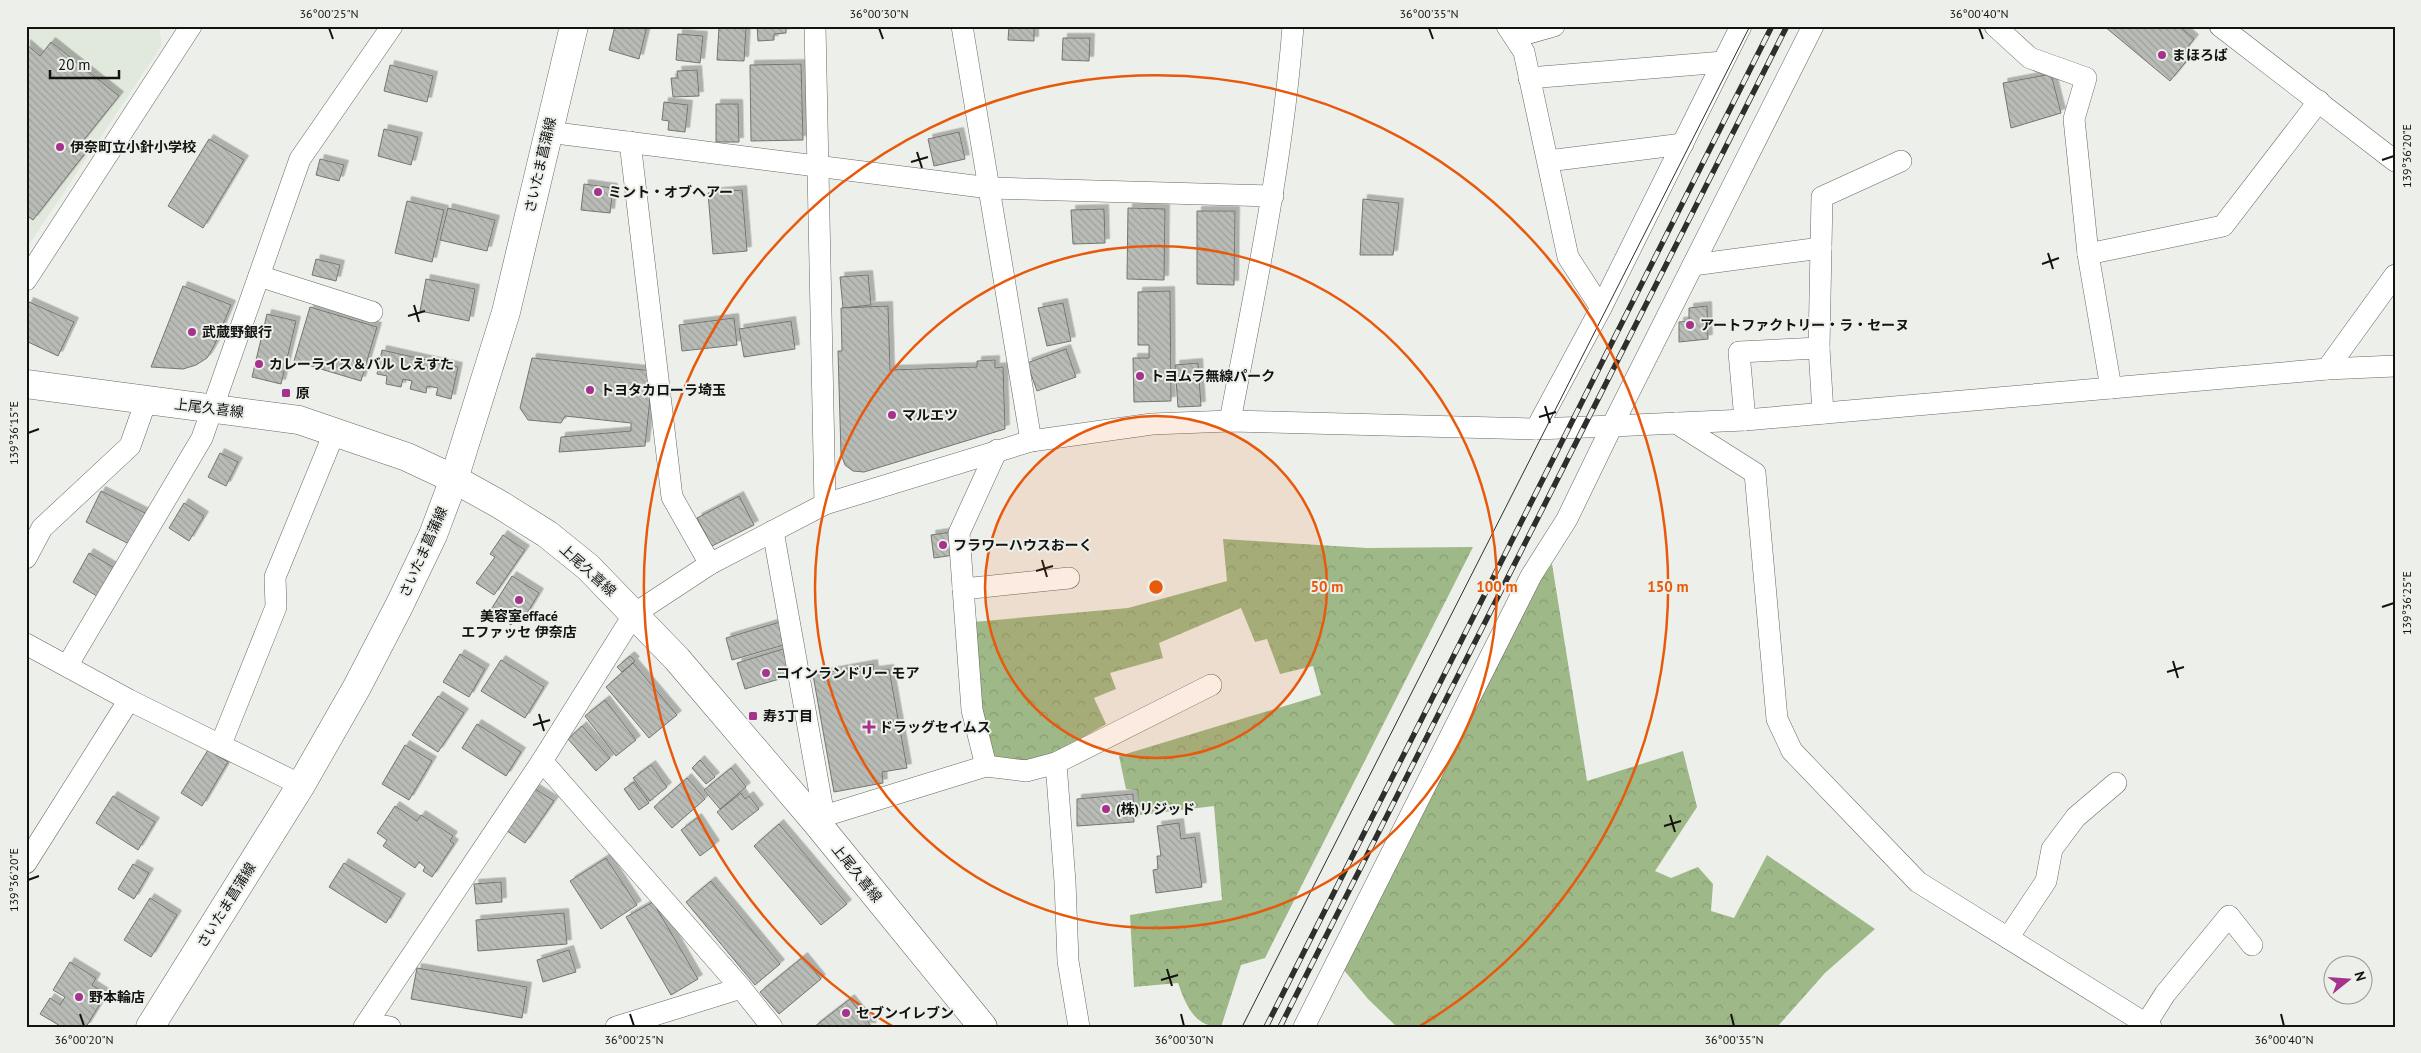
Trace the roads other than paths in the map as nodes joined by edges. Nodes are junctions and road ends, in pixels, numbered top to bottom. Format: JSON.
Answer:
{"nodes":[{"id":1,"x":191,"y":26,"type":"edge"},
{"id":2,"x":392,"y":26,"type":"edge"},
{"id":3,"x":574,"y":26,"type":"edge"},
{"id":4,"x":815,"y":26,"type":"edge"},
{"id":5,"x":962,"y":26,"type":"edge"},
{"id":6,"x":1293,"y":26,"type":"edge"},
{"id":7,"x":1554,"y":26,"type":"edge"},
{"id":8,"x":1741,"y":26,"type":"edge"},
{"id":9,"x":1813,"y":26,"type":"edge"},
{"id":10,"x":1995,"y":26,"type":"edge"},
{"id":11,"x":2220,"y":26,"type":"edge"},
{"id":12,"x":1511,"y":32,"type":"edge"},
{"id":13,"x":1723,"y":62,"type":"junction"},
{"id":14,"x":1529,"y":78,"type":"junction"},
{"id":15,"x":2319,"y":101,"type":"junction"},
{"id":16,"x":548,"y":132,"type":"junction"},
{"id":17,"x":630,"y":142,"type":"junction"},
{"id":18,"x":1683,"y":144,"type":"junction"},
{"id":19,"x":2395,"y":160,"type":"edge"},
{"id":20,"x":1548,"y":161,"type":"junction"},
{"id":21,"x":1901,"y":161,"type":"dead end"},
{"id":22,"x":818,"y":166,"type":"junction"},
{"id":23,"x":990,"y":188,"type":"junction"},
{"id":24,"x":1273,"y":196,"type":"junction"},
{"id":25,"x":1821,"y":248,"type":"junction"},
{"id":26,"x":2088,"y":254,"type":"junction"},
{"id":27,"x":1693,"y":265,"type":"junction"},
{"id":28,"x":2395,"y":275,"type":"edge"},
{"id":29,"x":259,"y":276,"type":"junction"},
{"id":30,"x":26,"y":280,"type":"edge"},
{"id":31,"x":1601,"y":308,"type":"junction"},
{"id":32,"x":372,"y":312,"type":"dead end"},
{"id":33,"x":1819,"y":348,"type":"junction"},
{"id":34,"x":2395,"y":366,"type":"edge"},
{"id":35,"x":2327,"y":369,"type":"junction"},
{"id":36,"x":26,"y":384,"type":"edge"},
{"id":37,"x":2111,"y":388,"type":"junction"},
{"id":38,"x":146,"y":401,"type":"junction"},
{"id":39,"x":212,"y":407,"type":"junction"},
{"id":40,"x":1824,"y":413,"type":"junction"},
{"id":41,"x":1745,"y":420,"type":"junction"},
{"id":42,"x":1230,"y":421,"type":"junction"},
{"id":43,"x":1676,"y":423,"type":"junction"},
{"id":44,"x":1612,"y":426,"type":"junction"},
{"id":45,"x":1536,"y":429,"type":"junction"},
{"id":46,"x":335,"y":430,"type":"junction"},
{"id":47,"x":1031,"y":441,"type":"junction"},
{"id":48,"x":997,"y":450,"type":"junction"},
{"id":49,"x":454,"y":479,"type":"junction"},
{"id":50,"x":825,"y":504,"type":"junction"},
{"id":51,"x":773,"y":531,"type":"junction"},
{"id":52,"x":26,"y":558,"type":"edge"},
{"id":53,"x":710,"y":564,"type":"junction"},
{"id":54,"x":1069,"y":578,"type":"dead end"},
{"id":55,"x":963,"y":589,"type":"junction"},
{"id":56,"x":634,"y":614,"type":"junction"},
{"id":57,"x":26,"y":644,"type":"edge"},
{"id":58,"x":67,"y":666,"type":"junction"},
{"id":59,"x":1211,"y":685,"type":"dead end"},
{"id":60,"x":129,"y":700,"type":"junction"},
{"id":61,"x":220,"y":744,"type":"junction"},
{"id":62,"x":542,"y":761,"type":"junction"},
{"id":63,"x":1056,"y":763,"type":"junction"},
{"id":64,"x":986,"y":766,"type":"junction"},
{"id":65,"x":2116,"y":783,"type":"dead end"},
{"id":66,"x":301,"y":785,"type":"junction"},
{"id":67,"x":820,"y":819,"type":"junction"},
{"id":68,"x":26,"y":863,"type":"edge"},
{"id":69,"x":2008,"y":938,"type":"junction"},
{"id":70,"x":2252,"y":945,"type":"dead end"},
{"id":71,"x":741,"y":988,"type":"junction"},
{"id":72,"x":365,"y":1025,"type":"edge"},
{"id":73,"x":2148,"y":1025,"type":"edge"},
{"id":74,"x":150,"y":1027,"type":"edge"},
{"id":75,"x":390,"y":1027,"type":"edge"},
{"id":76,"x":616,"y":1027,"type":"edge"},
{"id":77,"x":772,"y":1027,"type":"edge"},
{"id":78,"x":983,"y":1027,"type":"edge"},
{"id":79,"x":1079,"y":1027,"type":"edge"},
{"id":80,"x":1304,"y":1027,"type":"edge"}],
"edges":[{"from":1,"to":30,"type":"street"},
{"from":2,"to":29,"type":"street"},
{"from":3,"to":16,"type":"main road","name":"さいたま菖蒲線"},
{"from":4,"to":22,"type":"street"},
{"from":5,"to":23,"type":"street"},
{"from":6,"to":24,"type":"street"},
{"from":7,"to":12,"type":"street"},
{"from":8,"to":13,"type":"street"},
{"from":9,"to":27,"type":"street"},
{"from":10,"to":26,"type":"street"},
{"from":11,"to":15,"type":"street"},
{"from":12,"to":14,"type":"street"},
{"from":13,"to":14,"type":"street"},
{"from":13,"to":18,"type":"street"},
{"from":14,"to":20,"type":"street"},
{"from":15,"to":19,"type":"street"},
{"from":15,"to":26,"type":"street"},
{"from":16,"to":17,"type":"street"},
{"from":16,"to":49,"type":"main road","name":"さいたま菖蒲線"},
{"from":17,"to":22,"type":"street"},
{"from":17,"to":53,"type":"street"},
{"from":18,"to":20,"type":"street"},
{"from":18,"to":31,"type":"street"},
{"from":20,"to":31,"type":"street"},
{"from":21,"to":25,"type":"street"},
{"from":22,"to":23,"type":"street"},
{"from":22,"to":50,"type":"street"},
{"from":23,"to":24,"type":"street"},
{"from":23,"to":47,"type":"street"},
{"from":24,"to":42,"type":"street"},
{"from":25,"to":27,"type":"street"},
{"from":25,"to":33,"type":"street"},
{"from":26,"to":37,"type":"street"},
{"from":27,"to":44,"type":"street"},
{"from":28,"to":35,"type":"street"},
{"from":29,"to":32,"type":"street"},
{"from":29,"to":39,"type":"street"},
{"from":31,"to":45,"type":"street"},
{"from":33,"to":40,"type":"street"},
{"from":33,"to":41,"type":"street"},
{"from":34,"to":35,"type":"street"},
{"from":35,"to":37,"type":"street"},
{"from":36,"to":38,"type":"main road","name":"上尾久喜線"},
{"from":37,"to":40,"type":"street"},
{"from":38,"to":39,"type":"main road","name":"上尾久喜線"},
{"from":38,"to":52,"type":"street"},
{"from":39,"to":46,"type":"main road","name":"上尾久喜線"},
{"from":39,"to":58,"type":"street"},
{"from":40,"to":41,"type":"street"},
{"from":41,"to":43,"type":"street"},
{"from":42,"to":45,"type":"street"},
{"from":42,"to":47,"type":"street"},
{"from":43,"to":44,"type":"street"},
{"from":43,"to":69,"type":"street"},
{"from":44,"to":45,"type":"street"},
{"from":44,"to":80,"type":"street"},
{"from":46,"to":49,"type":"main road","name":"上尾久喜線"},
{"from":46,"to":61,"type":"street"},
{"from":47,"to":48,"type":"street"},
{"from":48,"to":50,"type":"street"},
{"from":48,"to":55,"type":"street"},
{"from":49,"to":56,"type":"main road","name":"上尾久喜線"},
{"from":49,"to":66,"type":"main road","name":"さいたま菖蒲線"},
{"from":50,"to":51,"type":"street"},
{"from":51,"to":53,"type":"street"},
{"from":51,"to":67,"type":"street"},
{"from":53,"to":56,"type":"street"},
{"from":54,"to":55,"type":"street"},
{"from":55,"to":64,"type":"street"},
{"from":56,"to":62,"type":"street"},
{"from":56,"to":67,"type":"main road","name":"上尾久喜線"},
{"from":57,"to":58,"type":"street"},
{"from":58,"to":60,"type":"street"},
{"from":59,"to":63,"type":"street"},
{"from":60,"to":61,"type":"street"},
{"from":60,"to":68,"type":"street"},
{"from":61,"to":66,"type":"street"},
{"from":62,"to":71,"type":"street"},
{"from":62,"to":72,"type":"street"},
{"from":63,"to":64,"type":"street"},
{"from":63,"to":79,"type":"street"},
{"from":64,"to":67,"type":"street"},
{"from":65,"to":69,"type":"street"},
{"from":66,"to":74,"type":"main road","name":"さいたま菖蒲線"},
{"from":67,"to":78,"type":"main road","name":"上尾久喜線"},
{"from":69,"to":73,"type":"street"},
{"from":70,"to":73,"type":"street"},
{"from":71,"to":76,"type":"street"},
{"from":71,"to":77,"type":"street"},
{"from":72,"to":75,"type":"street"}]}
